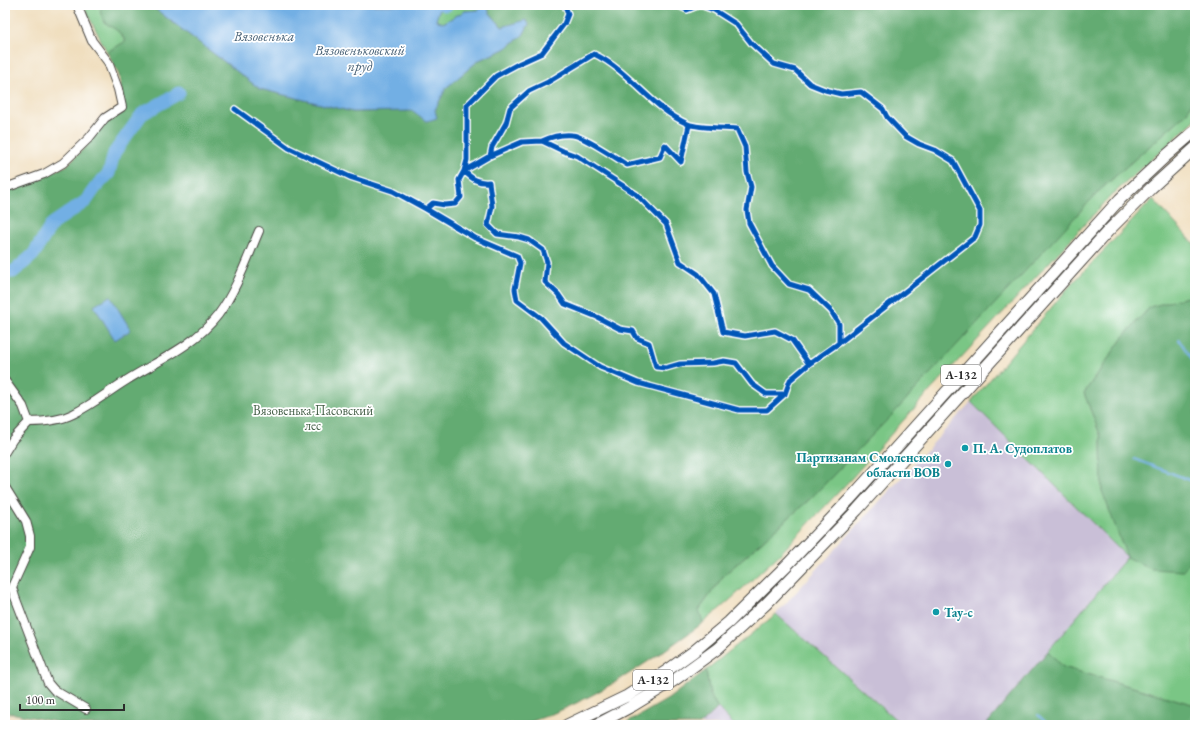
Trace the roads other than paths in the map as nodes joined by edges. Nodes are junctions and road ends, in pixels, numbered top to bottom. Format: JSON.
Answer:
{"nodes":[{"id":1,"x":77,"y":5,"type":"edge"},
{"id":2,"x":1195,"y":131,"type":"edge"},
{"id":3,"x":1195,"y":148,"type":"edge"},
{"id":4,"x":5,"y":188,"type":"edge"},
{"id":5,"x":259,"y":231,"type":"dead end"},
{"id":6,"x":5,"y":381,"type":"edge"},
{"id":7,"x":29,"y":422,"type":"junction"},
{"id":8,"x":5,"y":452,"type":"edge"},
{"id":9,"x":5,"y":487,"type":"edge"},
{"id":10,"x":86,"y":709,"type":"dead end"},
{"id":11,"x":567,"y":725,"type":"edge"},
{"id":12,"x":596,"y":725,"type":"edge"}],
"edges":[{"from":1,"to":4,"type":"street"},
{"from":2,"to":11,"type":"main road","number":"А-132"},
{"from":3,"to":12,"type":"main road","number":"А-132"},
{"from":5,"to":7,"type":"street"},
{"from":6,"to":7,"type":"street"},
{"from":7,"to":8,"type":"street"},
{"from":9,"to":10,"type":"street"}]}
